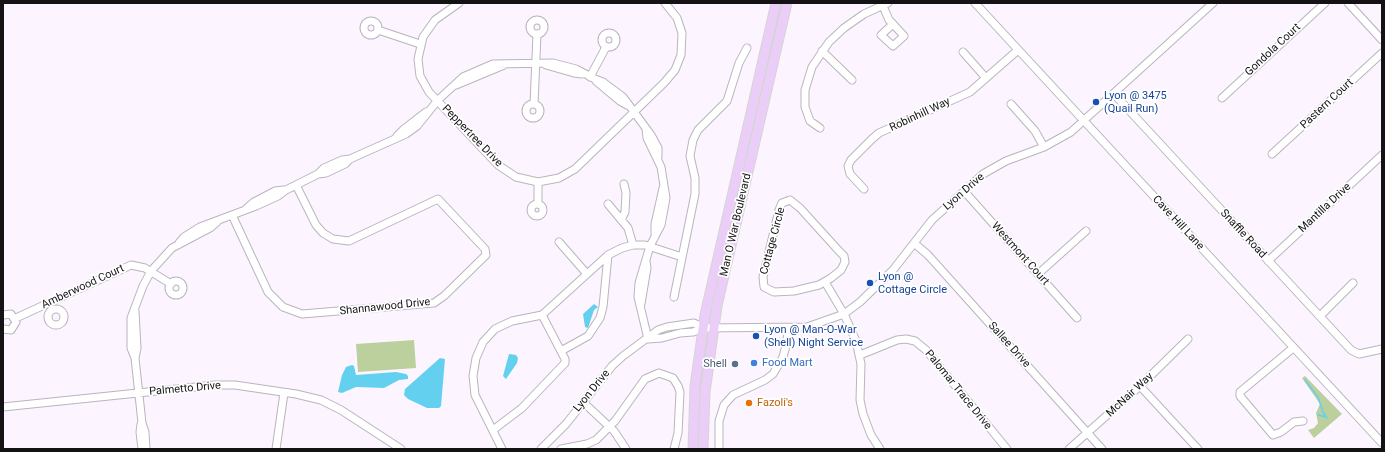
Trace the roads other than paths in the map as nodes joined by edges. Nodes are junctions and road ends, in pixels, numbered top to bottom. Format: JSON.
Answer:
{"nodes":[{"id":1,"x":458,"y":3,"type":"edge"},
{"id":2,"x":665,"y":3,"type":"edge"},
{"id":3,"x":776,"y":3,"type":"edge"},
{"id":4,"x":787,"y":3,"type":"edge"},
{"id":5,"x":975,"y":3,"type":"edge"},
{"id":6,"x":1213,"y":3,"type":"edge"},
{"id":7,"x":1325,"y":3,"type":"edge"},
{"id":8,"x":1348,"y":3,"type":"edge"},
{"id":9,"x":885,"y":4,"type":"edge"},
{"id":10,"x":893,"y":24,"type":"dead end"},
{"id":11,"x":378,"y":30,"type":"dead end"},
{"id":12,"x":537,"y":34,"type":"dead end"},
{"id":13,"x":1382,"y":40,"type":"edge"},
{"id":14,"x":420,"y":44,"type":"junction"},
{"id":15,"x":606,"y":47,"type":"dead end"},
{"id":16,"x":747,"y":48,"type":"dead end"},
{"id":17,"x":1018,"y":50,"type":"junction"},
{"id":18,"x":822,"y":51,"type":"junction"},
{"id":19,"x":963,"y":52,"type":"dead end"},
{"id":20,"x":1382,"y":53,"type":"edge"},
{"id":21,"x":536,"y":63,"type":"junction"},
{"id":22,"x":589,"y":77,"type":"junction"},
{"id":23,"x":986,"y":78,"type":"junction"},
{"id":24,"x":852,"y":80,"type":"dead end"},
{"id":25,"x":1114,"y":94,"type":"junction"},
{"id":26,"x":1222,"y":98,"type":"dead end"},
{"id":27,"x":438,"y":100,"type":"junction"},
{"id":28,"x":534,"y":104,"type":"dead end"},
{"id":29,"x":1011,"y":104,"type":"dead end"},
{"id":30,"x":634,"y":112,"type":"junction"},
{"id":31,"x":1084,"y":121,"type":"junction"},
{"id":32,"x":820,"y":128,"type":"dead end"},
{"id":33,"x":1044,"y":147,"type":"junction"},
{"id":34,"x":1272,"y":154,"type":"dead end"},
{"id":35,"x":1382,"y":155,"type":"edge"},
{"id":36,"x":538,"y":182,"type":"junction"},
{"id":37,"x":624,"y":184,"type":"dead end"},
{"id":38,"x":296,"y":185,"type":"junction"},
{"id":39,"x":864,"y":189,"type":"dead end"},
{"id":40,"x":964,"y":191,"type":"junction"},
{"id":41,"x":538,"y":204,"type":"dead end"},
{"id":42,"x":608,"y":204,"type":"dead end"},
{"id":43,"x":232,"y":215,"type":"junction"},
{"id":44,"x":621,"y":220,"type":"junction"},
{"id":45,"x":1086,"y":231,"type":"dead end"},
{"id":46,"x":559,"y":242,"type":"dead end"},
{"id":47,"x":914,"y":243,"type":"junction"},
{"id":48,"x":633,"y":245,"type":"junction"},
{"id":49,"x":650,"y":246,"type":"junction"},
{"id":50,"x":608,"y":256,"type":"junction"},
{"id":51,"x":682,"y":257,"type":"junction"},
{"id":52,"x":1268,"y":261,"type":"junction"},
{"id":53,"x":151,"y":272,"type":"junction"},
{"id":54,"x":587,"y":274,"type":"junction"},
{"id":55,"x":1038,"y":274,"type":"junction"},
{"id":56,"x":825,"y":282,"type":"junction"},
{"id":57,"x":170,"y":284,"type":"dead end"},
{"id":58,"x":1353,"y":284,"type":"dead end"},
{"id":59,"x":674,"y":297,"type":"dead end"},
{"id":60,"x":844,"y":314,"type":"junction"},
{"id":61,"x":3,"y":315,"type":"edge"},
{"id":62,"x":542,"y":315,"type":"junction"},
{"id":63,"x":1320,"y":316,"type":"junction"},
{"id":64,"x":16,"y":318,"type":"junction"},
{"id":65,"x":1076,"y":318,"type":"dead end"},
{"id":66,"x":703,"y":328,"type":"junction"},
{"id":67,"x":714,"y":328,"type":"junction"},
{"id":68,"x":788,"y":328,"type":"junction"},
{"id":69,"x":3,"y":329,"type":"edge"},
{"id":70,"x":648,"y":339,"type":"junction"},
{"id":71,"x":1188,"y":339,"type":"dead end"},
{"id":72,"x":1293,"y":348,"type":"junction"},
{"id":73,"x":1382,"y":349,"type":"edge"},
{"id":74,"x":561,"y":351,"type":"junction"},
{"id":75,"x":860,"y":355,"type":"junction"},
{"id":76,"x":1140,"y":386,"type":"junction"},
{"id":77,"x":138,"y":393,"type":"junction"},
{"id":78,"x":284,"y":393,"type":"junction"},
{"id":79,"x":584,"y":402,"type":"junction"},
{"id":80,"x":3,"y":407,"type":"edge"},
{"id":81,"x":1303,"y":421,"type":"dead end"},
{"id":82,"x":142,"y":423,"type":"junction"},
{"id":83,"x":610,"y":427,"type":"junction"},
{"id":84,"x":493,"y":430,"type":"junction"},
{"id":85,"x":1087,"y":433,"type":"junction"},
{"id":86,"x":1382,"y":443,"type":"edge"},
{"id":87,"x":142,"y":449,"type":"edge"},
{"id":88,"x":146,"y":449,"type":"edge"},
{"id":89,"x":276,"y":449,"type":"edge"},
{"id":90,"x":401,"y":449,"type":"edge"},
{"id":91,"x":502,"y":449,"type":"edge"},
{"id":92,"x":541,"y":449,"type":"edge"},
{"id":93,"x":561,"y":449,"type":"edge"},
{"id":94,"x":626,"y":449,"type":"edge"},
{"id":95,"x":674,"y":449,"type":"edge"},
{"id":96,"x":693,"y":449,"type":"edge"},
{"id":97,"x":703,"y":449,"type":"edge"},
{"id":98,"x":719,"y":449,"type":"edge"},
{"id":99,"x":880,"y":449,"type":"edge"},
{"id":100,"x":1007,"y":449,"type":"edge"},
{"id":101,"x":1069,"y":449,"type":"edge"},
{"id":102,"x":1102,"y":449,"type":"edge"},
{"id":103,"x":1198,"y":449,"type":"edge"}],
"edges":[{"from":1,"to":14,"type":"street","name":"Peppertree Drive"},
{"from":2,"to":30,"type":"street","name":"Peppertree Drive"},
{"from":3,"to":66,"type":"main road","name":"Man O War Boulevard"},
{"from":4,"to":67,"type":"main road","name":"Man O War Boulevard"},
{"from":5,"to":17,"type":"street","name":"Cave Hill Lane"},
{"from":6,"to":25,"type":"street","name":"Lyon Drive"},
{"from":7,"to":26,"type":"street","name":"Gondola Court"},
{"from":8,"to":13,"type":"street"},
{"from":9,"to":10,"type":"street"},
{"from":9,"to":18,"type":"street"},
{"from":11,"to":14,"type":"street"},
{"from":12,"to":21,"type":"street"},
{"from":14,"to":27,"type":"street","name":"Peppertree Drive"},
{"from":15,"to":22,"type":"street"},
{"from":16,"to":51,"type":"street"},
{"from":17,"to":23,"type":"street","name":"Robinhill Way"},
{"from":17,"to":31,"type":"street","name":"Cave Hill Lane"},
{"from":18,"to":24,"type":"street"},
{"from":18,"to":32,"type":"street"},
{"from":19,"to":23,"type":"street"},
{"from":20,"to":34,"type":"street","name":"Pastern Court"},
{"from":21,"to":22,"type":"street"},
{"from":21,"to":27,"type":"street"},
{"from":21,"to":28,"type":"street"},
{"from":22,"to":30,"type":"street"},
{"from":23,"to":39,"type":"street","name":"Robinhill Way"},
{"from":25,"to":31,"type":"street","name":"Lyon Drive"},
{"from":25,"to":52,"type":"street","name":"Snaffle Road"},
{"from":27,"to":36,"type":"street","name":"Peppertree Drive"},
{"from":27,"to":38,"type":"street"},
{"from":29,"to":33,"type":"street"},
{"from":30,"to":36,"type":"street","name":"Peppertree Drive"},
{"from":30,"to":49,"type":"street"},
{"from":31,"to":33,"type":"street","name":"Lyon Drive"},
{"from":31,"to":72,"type":"street","name":"Cave Hill Lane"},
{"from":33,"to":40,"type":"street","name":"Lyon Drive"},
{"from":35,"to":52,"type":"street","name":"Mantilla Drive"},
{"from":36,"to":41,"type":"street"},
{"from":37,"to":44,"type":"street"},
{"from":38,"to":43,"type":"street"},
{"from":38,"to":43,"type":"street","name":"Shannawood Drive"},
{"from":40,"to":47,"type":"street","name":"Lyon Drive"},
{"from":40,"to":55,"type":"street","name":"Westmont Court"},
{"from":42,"to":44,"type":"street"},
{"from":43,"to":53,"type":"street"},
{"from":44,"to":48,"type":"street"},
{"from":45,"to":55,"type":"street"},
{"from":46,"to":54,"type":"street"},
{"from":47,"to":60,"type":"street","name":"Lyon Drive"},
{"from":47,"to":85,"type":"street","name":"Sallee Drive"},
{"from":48,"to":49,"type":"street"},
{"from":48,"to":50,"type":"street"},
{"from":49,"to":51,"type":"street"},
{"from":49,"to":70,"type":"street"},
{"from":50,"to":54,"type":"street"},
{"from":50,"to":74,"type":"street"},
{"from":51,"to":59,"type":"street"},
{"from":52,"to":63,"type":"street","name":"Snaffle Road"},
{"from":53,"to":57,"type":"street","name":"Amberwood Court"},
{"from":53,"to":64,"type":"street","name":"Amberwood Court"},
{"from":53,"to":77,"type":"street"},
{"from":54,"to":62,"type":"street"},
{"from":55,"to":65,"type":"street","name":"Westmont Court"},
{"from":56,"to":56,"type":"street","name":"Cottage Circle"},
{"from":56,"to":60,"type":"street"},
{"from":58,"to":63,"type":"street"},
{"from":60,"to":68,"type":"street","name":"Lyon Drive"},
{"from":60,"to":75,"type":"street"},
{"from":61,"to":64,"type":"street"},
{"from":62,"to":74,"type":"street"},
{"from":62,"to":84,"type":"street"},
{"from":63,"to":73,"type":"street","name":"Snaffle Road"},
{"from":64,"to":69,"type":"street","name":"Amberwood Court"},
{"from":66,"to":67,"type":"street","name":"Lyon Drive"},
{"from":66,"to":70,"type":"street","name":"Lyon Drive"},
{"from":66,"to":96,"type":"main road","name":"Man O War Boulevard"},
{"from":67,"to":68,"type":"street","name":"Lyon Drive"},
{"from":67,"to":97,"type":"main road","name":"Man O War Boulevard"},
{"from":68,"to":98,"type":"street"},
{"from":70,"to":79,"type":"street","name":"Lyon Drive"},
{"from":71,"to":76,"type":"street","name":"McNair Way"},
{"from":72,"to":81,"type":"street"},
{"from":72,"to":86,"type":"street","name":"Cave Hill Lane"},
{"from":74,"to":84,"type":"street"},
{"from":75,"to":99,"type":"street"},
{"from":75,"to":100,"type":"street","name":"Palomar Trace Drive"},
{"from":76,"to":85,"type":"street","name":"McNair Way"},
{"from":76,"to":103,"type":"street"},
{"from":77,"to":78,"type":"street","name":"Palmetto Drive"},
{"from":77,"to":80,"type":"street","name":"Palmetto Drive"},
{"from":77,"to":82,"type":"street"},
{"from":78,"to":89,"type":"street"},
{"from":78,"to":90,"type":"street","name":"Palmetto Drive"},
{"from":79,"to":83,"type":"street"},
{"from":79,"to":92,"type":"street","name":"Lyon Drive"},
{"from":82,"to":87,"type":"street"},
{"from":82,"to":88,"type":"street"},
{"from":83,"to":93,"type":"street"},
{"from":83,"to":94,"type":"street"},
{"from":83,"to":95,"type":"street"},
{"from":84,"to":91,"type":"street"},
{"from":85,"to":101,"type":"street","name":"McNair Way"},
{"from":85,"to":102,"type":"street","name":"Sallee Drive"}]}
